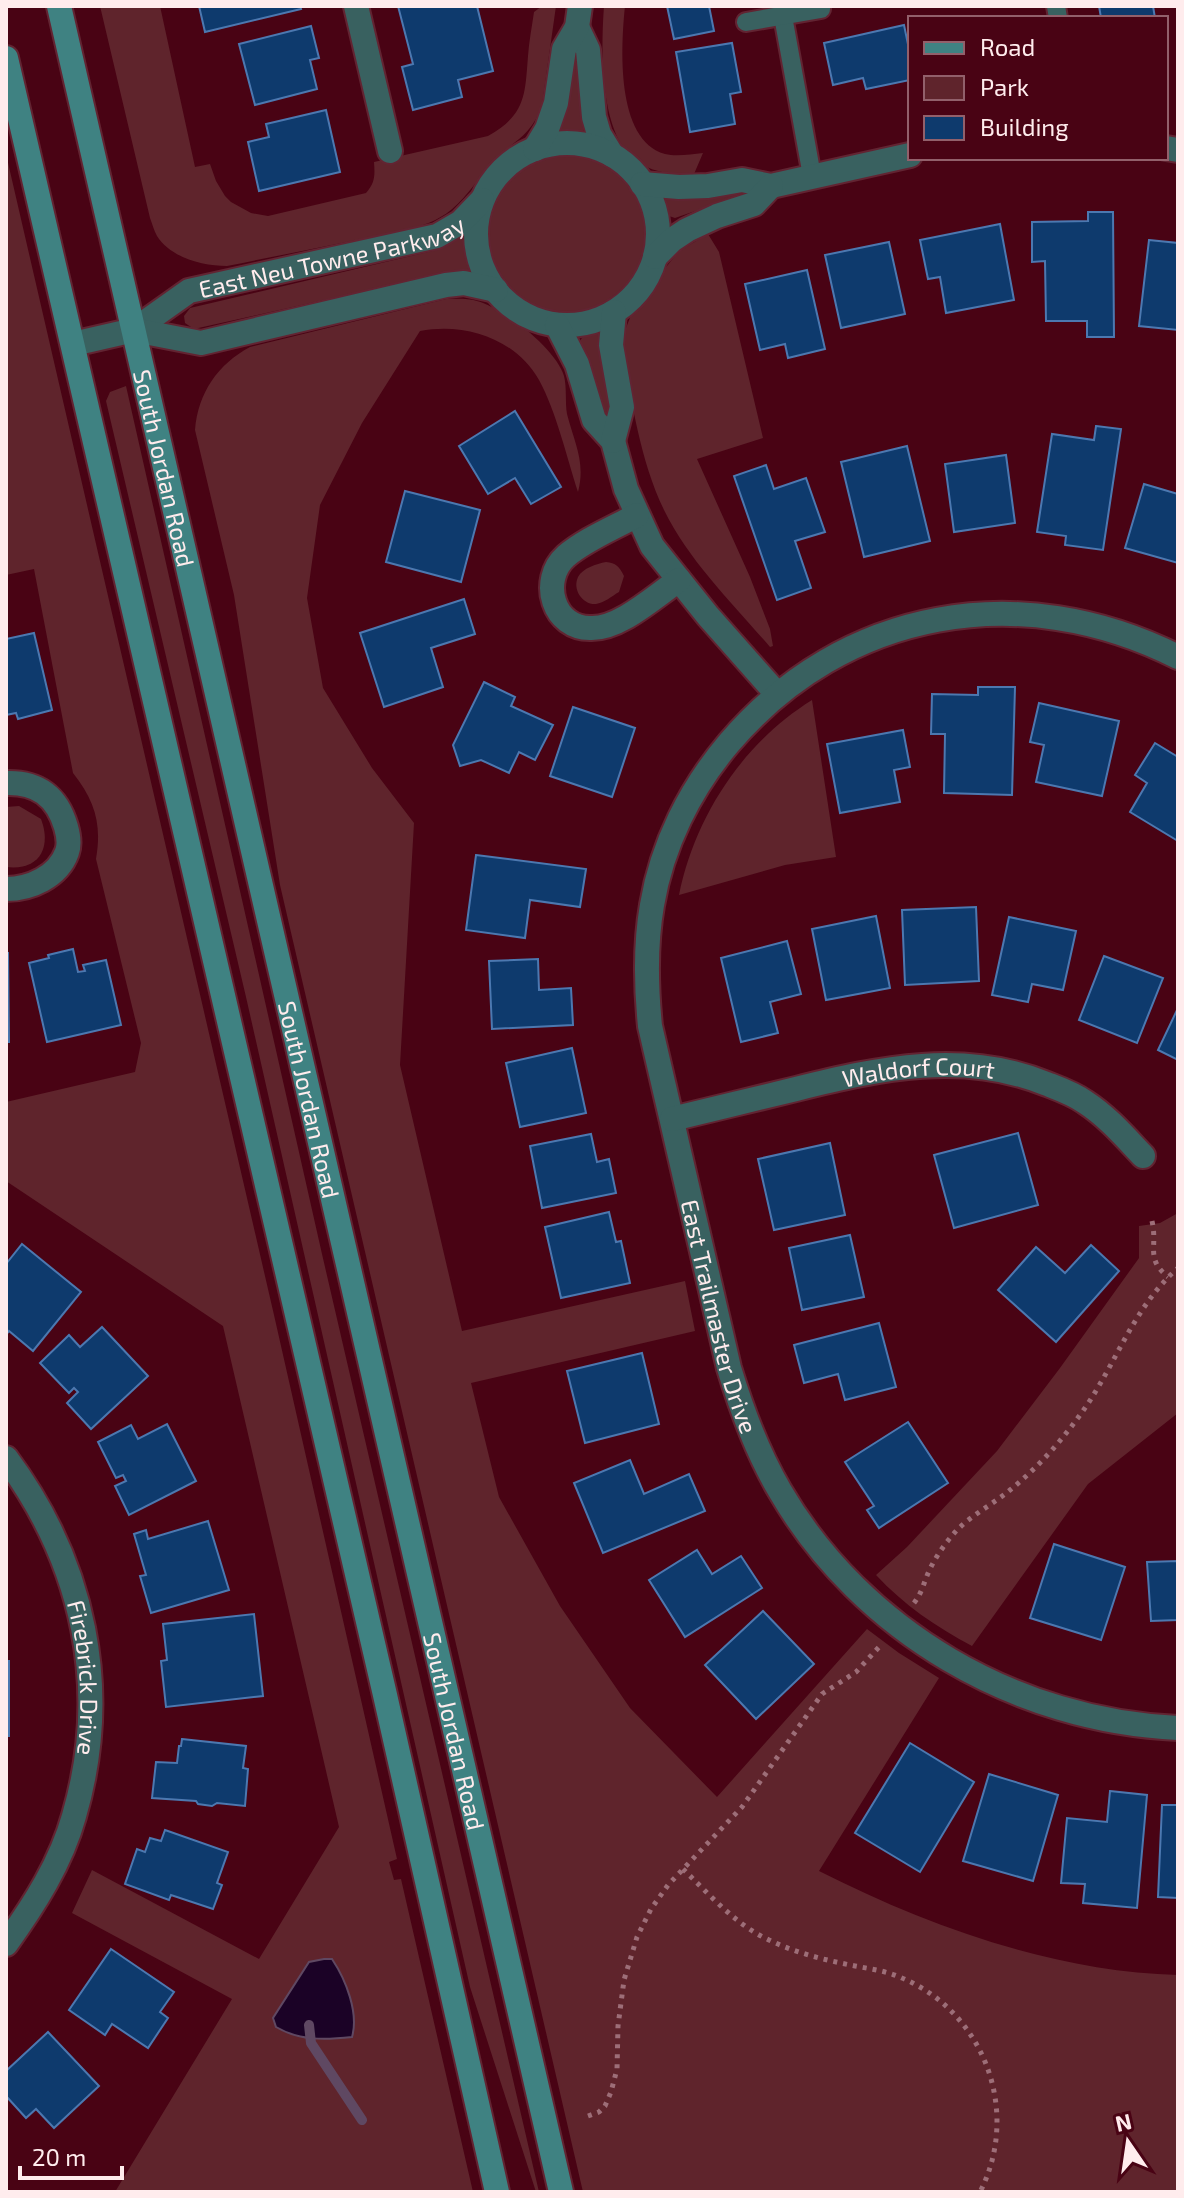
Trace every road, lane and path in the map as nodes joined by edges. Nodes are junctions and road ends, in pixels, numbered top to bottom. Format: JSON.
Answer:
{"nodes":[{"id":1,"x":59,"y":6,"type":"edge"},
{"id":2,"x":356,"y":6,"type":"edge"},
{"id":3,"x":821,"y":9,"type":"dead end"},
{"id":4,"x":578,"y":16,"type":"edge"},
{"id":5,"x":783,"y":16,"type":"junction"},
{"id":6,"x":746,"y":22,"type":"dead end"},
{"id":7,"x":6,"y":58,"type":"edge"},
{"id":8,"x":535,"y":149,"type":"junction"},
{"id":9,"x":390,"y":151,"type":"dead end"},
{"id":10,"x":612,"y":155,"type":"junction"},
{"id":11,"x":908,"y":155,"type":"edge"},
{"id":12,"x":812,"y":176,"type":"junction"},
{"id":13,"x":642,"y":184,"type":"junction"},
{"id":14,"x":771,"y":186,"type":"junction"},
{"id":15,"x":483,"y":198,"type":"junction"},
{"id":16,"x":655,"y":257,"type":"junction"},
{"id":17,"x":496,"y":290,"type":"junction"},
{"id":18,"x":614,"y":312,"type":"junction"},
{"id":19,"x":557,"y":325,"type":"junction"},
{"id":20,"x":134,"y":330,"type":"junction"},
{"id":21,"x":73,"y":344,"type":"junction"},
{"id":22,"x":613,"y":441,"type":"junction"},
{"id":23,"x":637,"y":515,"type":"junction"},
{"id":24,"x":679,"y":580,"type":"junction"},
{"id":25,"x":1178,"y":657,"type":"edge"},
{"id":26,"x":777,"y":694,"type":"junction"},
{"id":27,"x":6,"y":783,"type":"edge"},
{"id":28,"x":6,"y":889,"type":"edge"},
{"id":29,"x":672,"y":1119,"type":"junction"},
{"id":30,"x":1143,"y":1156,"type":"dead end"},
{"id":31,"x":1152,"y":1221,"type":"dead end"},
{"id":32,"x":1178,"y":1268,"type":"edge"},
{"id":33,"x":1168,"y":1277,"type":"junction"},
{"id":34,"x":6,"y":1458,"type":"edge"},
{"id":35,"x":911,"y":1607,"type":"dead end"},
{"id":36,"x":886,"y":1639,"type":"dead end"},
{"id":37,"x":1178,"y":1728,"type":"edge"},
{"id":38,"x":683,"y":1869,"type":"junction"},
{"id":39,"x":6,"y":1944,"type":"edge"},
{"id":40,"x":588,"y":2116,"type":"dead end"},
{"id":41,"x":497,"y":2192,"type":"edge"},
{"id":42,"x":561,"y":2192,"type":"edge"},
{"id":43,"x":980,"y":2192,"type":"edge"}],
"edges":[{"from":1,"to":20,"type":"main road","name":"South Jordan Road"},
{"from":2,"to":9,"type":"street"},
{"from":3,"to":5,"type":"lane"},
{"from":4,"to":8,"type":"street"},
{"from":4,"to":10,"type":"street"},
{"from":5,"to":6,"type":"lane"},
{"from":5,"to":12,"type":"lane"},
{"from":7,"to":21,"type":"main road"},
{"from":8,"to":10,"type":"street"},
{"from":8,"to":15,"type":"street"},
{"from":10,"to":13,"type":"street"},
{"from":11,"to":12,"type":"street"},
{"from":12,"to":14,"type":"street"},
{"from":13,"to":14,"type":"street"},
{"from":13,"to":16,"type":"street"},
{"from":14,"to":16,"type":"street"},
{"from":15,"to":17,"type":"street"},
{"from":15,"to":20,"type":"street","name":"East Neu Towne Parkway"},
{"from":16,"to":18,"type":"street"},
{"from":17,"to":19,"type":"street"},
{"from":17,"to":20,"type":"street","name":"East Neu Towne Parkway"},
{"from":18,"to":19,"type":"street"},
{"from":18,"to":22,"type":"street"},
{"from":19,"to":22,"type":"street"},
{"from":20,"to":21,"type":"street","name":"East Neu Towne Parkway"},
{"from":20,"to":42,"type":"main road","name":"South Jordan Road"},
{"from":21,"to":41,"type":"main road"},
{"from":22,"to":23,"type":"street"},
{"from":23,"to":24,"type":"street"},
{"from":23,"to":24,"type":"street"},
{"from":24,"to":26,"type":"street"},
{"from":25,"to":26,"type":"street","name":"East Trailmaster Drive"},
{"from":26,"to":29,"type":"street","name":"East Trailmaster Drive"},
{"from":27,"to":28,"type":"street"},
{"from":29,"to":30,"type":"street","name":"Waldorf Court"},
{"from":29,"to":37,"type":"street","name":"East Trailmaster Drive"},
{"from":31,"to":33,"type":"path"},
{"from":32,"to":33,"type":"path"},
{"from":33,"to":35,"type":"path"},
{"from":34,"to":39,"type":"street","name":"Firebrick Drive"},
{"from":36,"to":38,"type":"path"},
{"from":38,"to":40,"type":"path"},
{"from":38,"to":43,"type":"path"}]}
